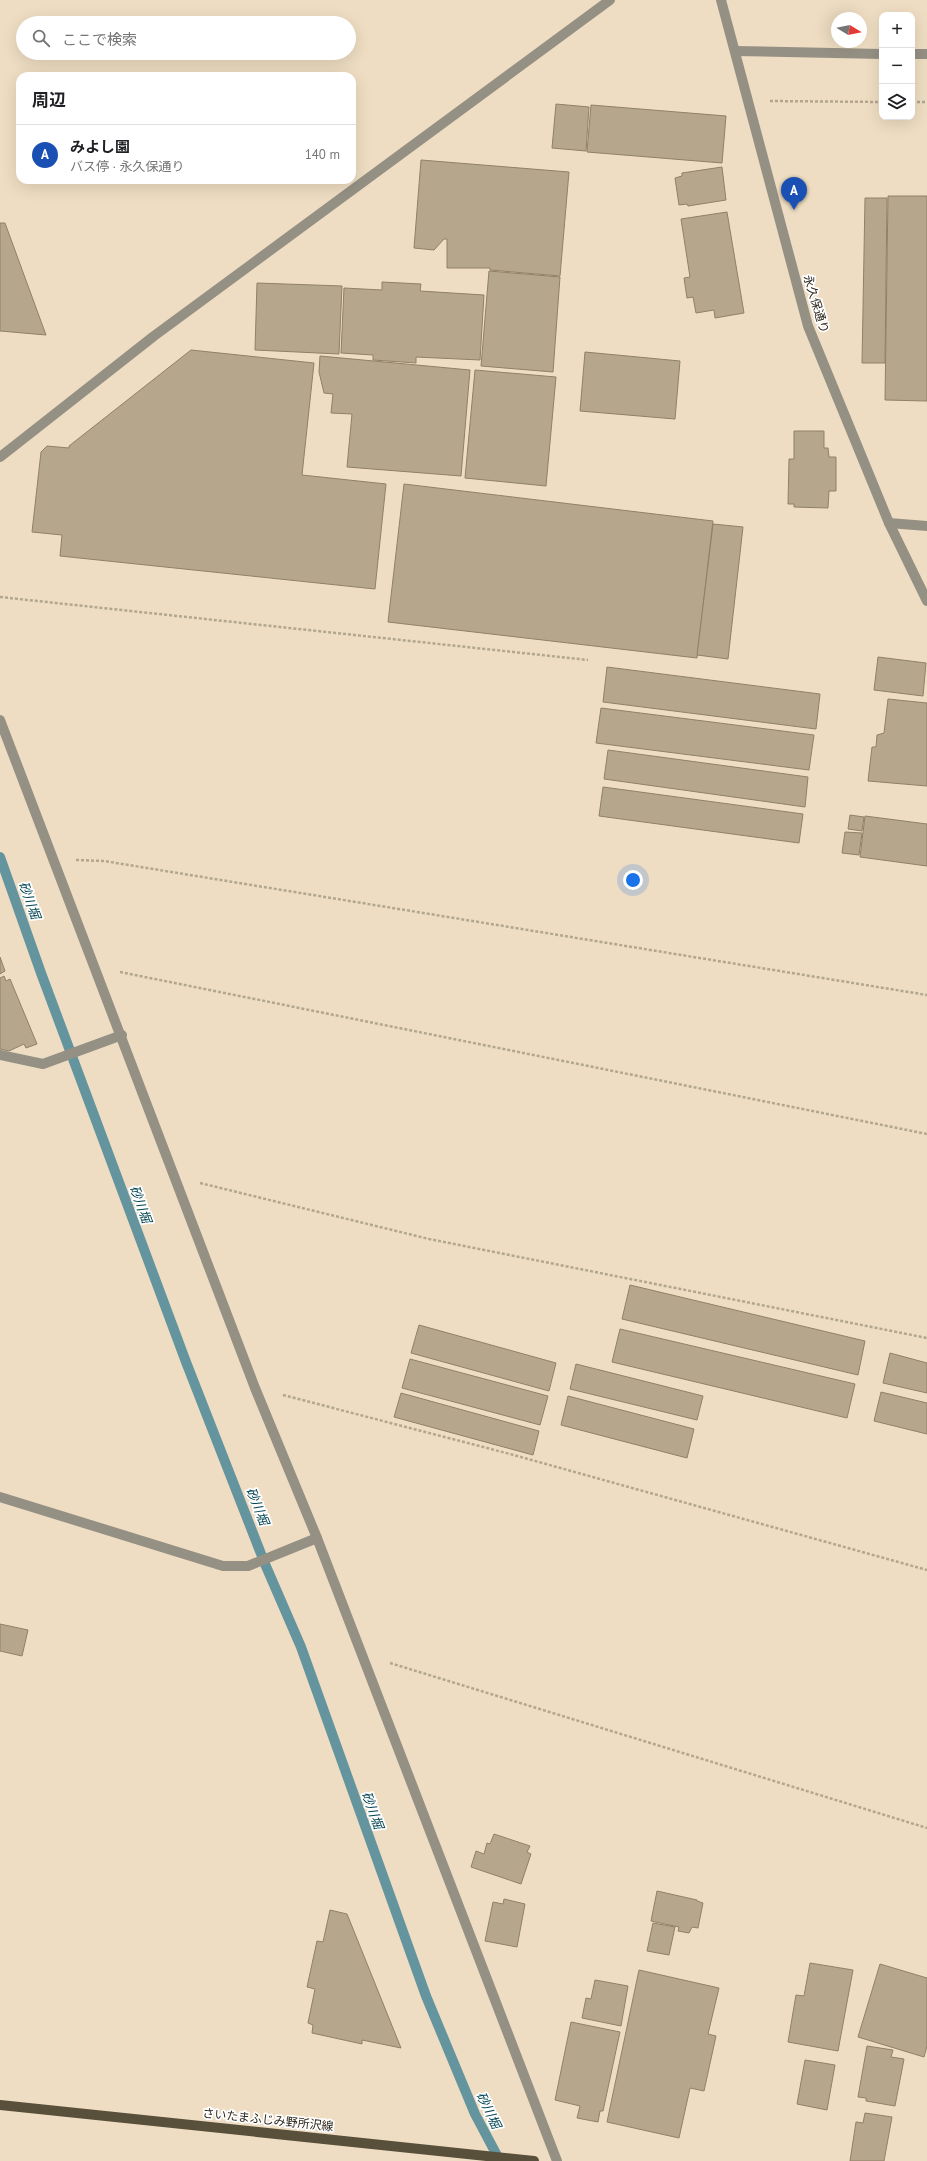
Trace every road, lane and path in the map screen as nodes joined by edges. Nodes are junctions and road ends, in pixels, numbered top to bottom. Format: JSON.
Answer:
{"nodes":[{"id":1,"x":610,"y":0,"type":"edge"},
{"id":2,"x":721,"y":0,"type":"edge"},
{"id":3,"x":735,"y":51,"type":"junction"},
{"id":4,"x":879,"y":54,"type":"edge"},
{"id":5,"x":915,"y":54,"type":"edge"},
{"id":6,"x":927,"y":54,"type":"edge"},
{"id":7,"x":747,"y":101,"type":"junction"},
{"id":8,"x":879,"y":102,"type":"edge"},
{"id":9,"x":915,"y":102,"type":"edge"},
{"id":10,"x":927,"y":102,"type":"edge"},
{"id":11,"x":0,"y":457,"type":"edge"},
{"id":12,"x":889,"y":523,"type":"junction"},
{"id":13,"x":927,"y":526,"type":"edge"},
{"id":14,"x":0,"y":597,"type":"edge"},
{"id":15,"x":927,"y":601,"type":"edge"},
{"id":16,"x":588,"y":660,"type":"dead end"},
{"id":17,"x":0,"y":720,"type":"edge"},
{"id":18,"x":54,"y":860,"type":"junction"},
{"id":19,"x":96,"y":968,"type":"junction"},
{"id":20,"x":927,"y":995,"type":"edge"},
{"id":21,"x":122,"y":1035,"type":"junction"},
{"id":22,"x":0,"y":1055,"type":"edge"},
{"id":23,"x":927,"y":1134,"type":"edge"},
{"id":24,"x":176,"y":1177,"type":"junction"},
{"id":25,"x":927,"y":1338,"type":"edge"},
{"id":26,"x":255,"y":1388,"type":"junction"},
{"id":27,"x":0,"y":1497,"type":"edge"},
{"id":28,"x":317,"y":1538,"type":"junction"},
{"id":29,"x":927,"y":1570,"type":"edge"},
{"id":30,"x":366,"y":1666,"type":"junction"},
{"id":31,"x":927,"y":1828,"type":"edge"},
{"id":32,"x":0,"y":2105,"type":"edge"},
{"id":33,"x":534,"y":2161,"type":"edge"},
{"id":34,"x":557,"y":2161,"type":"edge"}],
"edges":[{"from":1,"to":11,"type":"street"},
{"from":2,"to":3,"type":"street","name":"永久保通り"},
{"from":3,"to":4,"type":"street"},
{"from":3,"to":7,"type":"street","name":"永久保通り"},
{"from":5,"to":6,"type":"street"},
{"from":7,"to":8,"type":"path"},
{"from":7,"to":12,"type":"street","name":"永久保通り"},
{"from":9,"to":10,"type":"path"},
{"from":12,"to":13,"type":"street"},
{"from":12,"to":15,"type":"street","name":"永久保通り"},
{"from":14,"to":16,"type":"path"},
{"from":17,"to":18,"type":"street"},
{"from":18,"to":19,"type":"street"},
{"from":18,"to":20,"type":"path"},
{"from":19,"to":21,"type":"street"},
{"from":19,"to":23,"type":"path"},
{"from":21,"to":22,"type":"street"},
{"from":21,"to":24,"type":"street"},
{"from":24,"to":25,"type":"path"},
{"from":24,"to":26,"type":"street"},
{"from":26,"to":28,"type":"street"},
{"from":26,"to":29,"type":"path"},
{"from":27,"to":28,"type":"street"},
{"from":28,"to":30,"type":"street"},
{"from":30,"to":31,"type":"path"},
{"from":30,"to":34,"type":"street"},
{"from":32,"to":33,"type":"main road","name":"さいたまふじみ野所沢線"}]}
